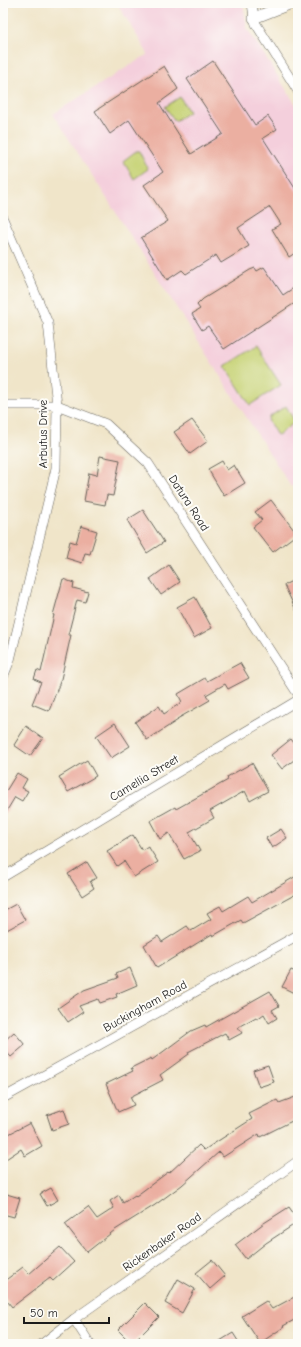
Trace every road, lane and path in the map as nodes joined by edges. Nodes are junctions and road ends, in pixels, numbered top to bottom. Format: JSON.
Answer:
{"nodes":[{"id":1,"x":252,"y":3,"type":"edge"},
{"id":2,"x":292,"y":3,"type":"edge"},
{"id":3,"x":254,"y":18,"type":"junction"},
{"id":4,"x":298,"y":91,"type":"edge"},
{"id":5,"x":3,"y":219,"type":"edge"},
{"id":6,"x":3,"y":405,"type":"edge"},
{"id":7,"x":57,"y":405,"type":"junction"},
{"id":8,"x":3,"y":677,"type":"edge"},
{"id":9,"x":298,"y":694,"type":"edge"},
{"id":10,"x":298,"y":700,"type":"edge"},
{"id":11,"x":3,"y":876,"type":"edge"},
{"id":12,"x":298,"y":935,"type":"edge"},
{"id":13,"x":3,"y":1098,"type":"edge"},
{"id":14,"x":298,"y":1161,"type":"edge"},
{"id":15,"x":74,"y":1319,"type":"junction"},
{"id":16,"x":42,"y":1344,"type":"edge"},
{"id":17,"x":90,"y":1344,"type":"edge"}],
"edges":[{"from":1,"to":3,"type":"street"},
{"from":2,"to":3,"type":"street"},
{"from":3,"to":4,"type":"street"},
{"from":5,"to":7,"type":"street","name":"Arbutus Drive"},
{"from":6,"to":7,"type":"street","name":"Datura Road"},
{"from":7,"to":8,"type":"street","name":"Arbutus Drive"},
{"from":7,"to":9,"type":"street","name":"Datura Road"},
{"from":10,"to":11,"type":"street","name":"Camellia Street"},
{"from":12,"to":13,"type":"street","name":"Buckingham Road"},
{"from":14,"to":15,"type":"street","name":"Rickenbaker Road"},
{"from":15,"to":16,"type":"street","name":"Rickenbaker Road"},
{"from":15,"to":17,"type":"street"}]}
